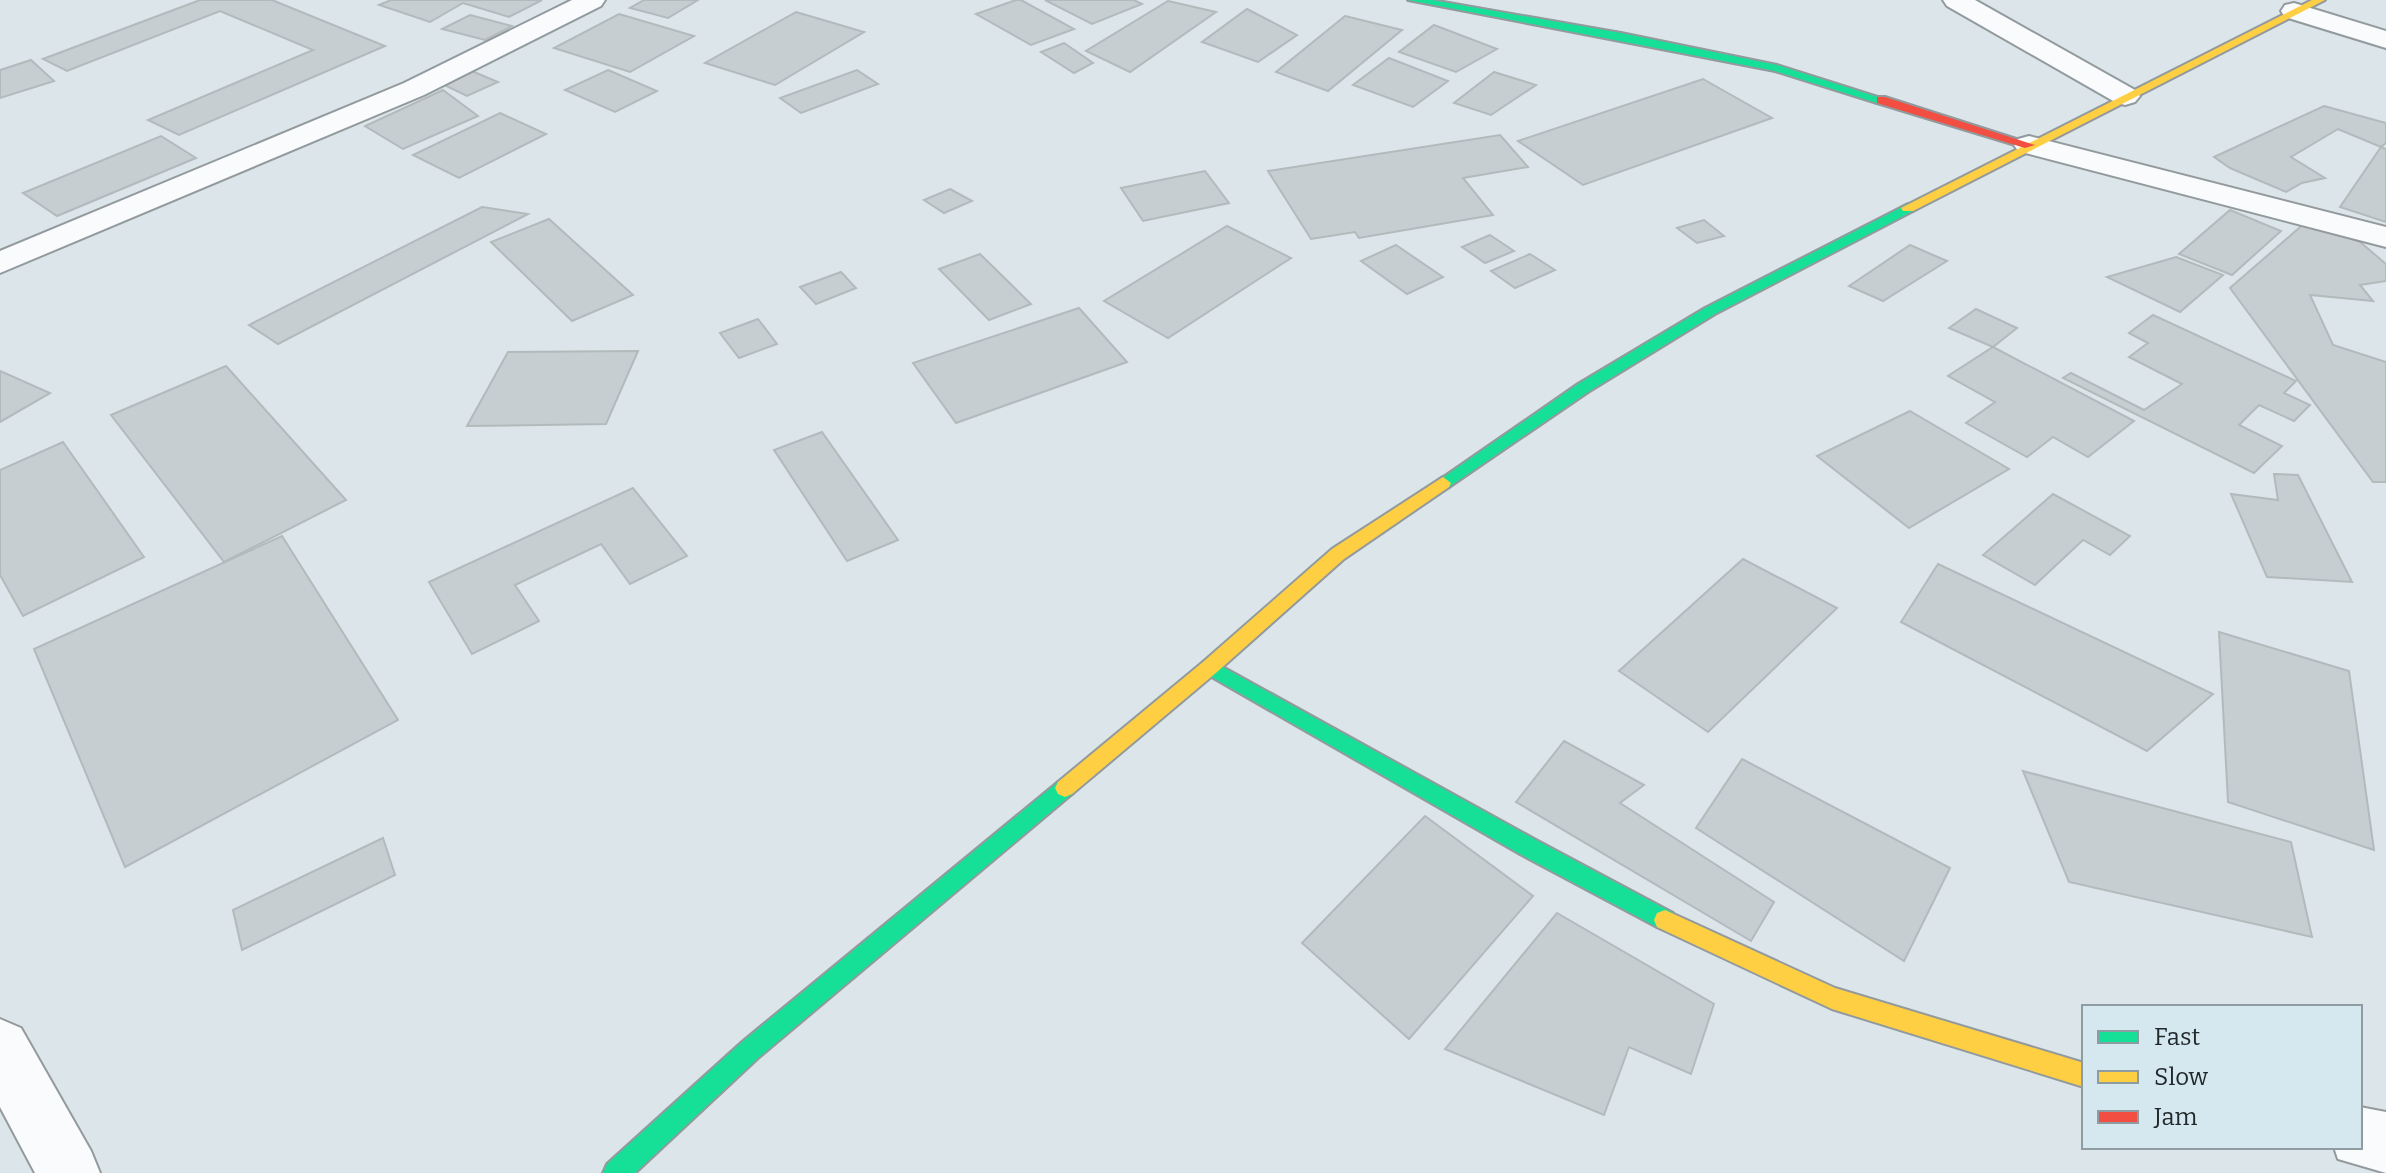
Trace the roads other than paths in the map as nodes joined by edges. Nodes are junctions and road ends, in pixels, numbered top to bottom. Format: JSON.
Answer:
{"nodes":[{"id":1,"x":592,"y":0,"type":"edge"},
{"id":2,"x":1413,"y":0,"type":"edge"},
{"id":3,"x":1956,"y":0,"type":"edge"},
{"id":4,"x":2320,"y":0,"type":"edge"},
{"id":5,"x":2294,"y":11,"type":"junction"},
{"id":6,"x":2386,"y":40,"type":"edge"},
{"id":7,"x":2125,"y":96,"type":"junction"},
{"id":8,"x":2029,"y":145,"type":"junction"},
{"id":9,"x":2386,"y":237,"type":"edge"},
{"id":10,"x":0,"y":263,"type":"edge"},
{"id":11,"x":1210,"y":667,"type":"junction"},
{"id":12,"x":0,"y":1048,"type":"edge"},
{"id":13,"x":2082,"y":1074,"type":"edge"},
{"id":14,"x":2362,"y":1137,"type":"edge"},
{"id":15,"x":2386,"y":1143,"type":"edge"},
{"id":16,"x":69,"y":1173,"type":"edge"},
{"id":17,"x":616,"y":1173,"type":"edge"}],
"edges":[{"from":1,"to":10,"type":"street"},
{"from":2,"to":8,"type":"main road"},
{"from":3,"to":7,"type":"street"},
{"from":4,"to":5,"type":"main road"},
{"from":5,"to":6,"type":"street"},
{"from":5,"to":7,"type":"main road"},
{"from":7,"to":8,"type":"main road"},
{"from":8,"to":9,"type":"street"},
{"from":8,"to":11,"type":"main road"},
{"from":11,"to":13,"type":"main road"},
{"from":11,"to":17,"type":"main road"},
{"from":12,"to":16,"type":"street"},
{"from":14,"to":15,"type":"street"}]}
